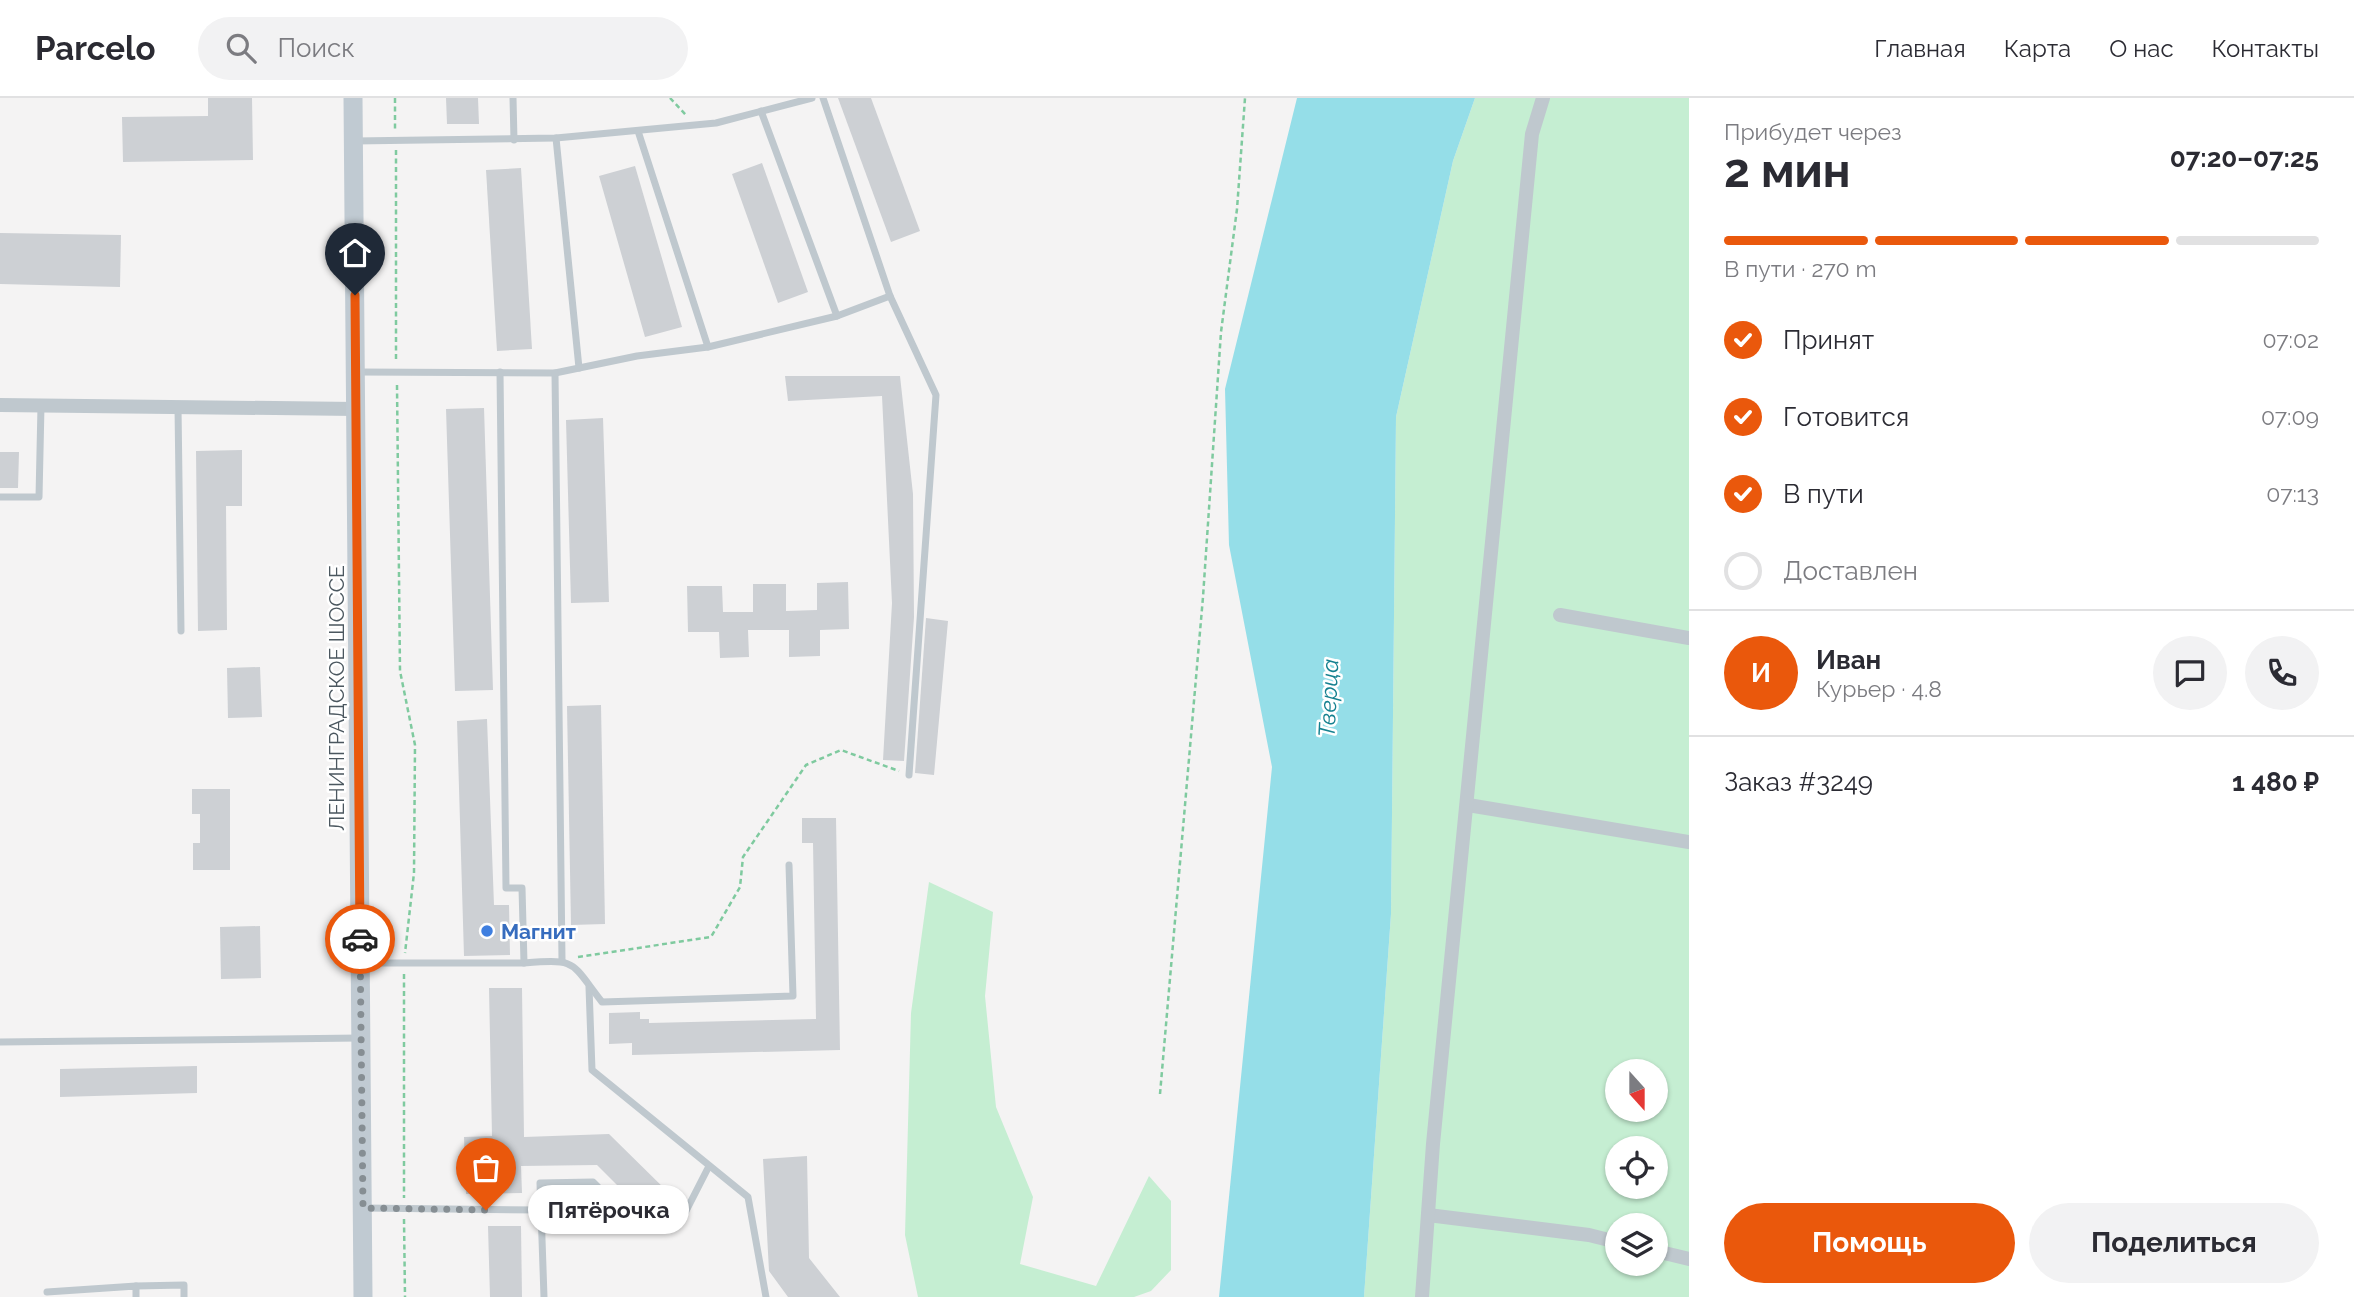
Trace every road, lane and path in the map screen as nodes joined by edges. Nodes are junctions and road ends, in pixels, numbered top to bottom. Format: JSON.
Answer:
{"nodes":[{"id":1,"x":354,"y":98,"type":"edge"},
{"id":2,"x":395,"y":98,"type":"edge"},
{"id":3,"x":513,"y":98,"type":"edge"},
{"id":4,"x":670,"y":98,"type":"edge"},
{"id":5,"x":812,"y":98,"type":"edge"},
{"id":6,"x":823,"y":98,"type":"edge"},
{"id":7,"x":1245,"y":98,"type":"edge"},
{"id":8,"x":1543,"y":98,"type":"edge"},
{"id":9,"x":761,"y":111,"type":"junction"},
{"id":10,"x":695,"y":125,"type":"junction"},
{"id":11,"x":638,"y":131,"type":"junction"},
{"id":12,"x":556,"y":138,"type":"junction"},
{"id":13,"x":514,"y":139,"type":"junction"},
{"id":14,"x":354,"y":141,"type":"junction"},
{"id":15,"x":396,"y":141,"type":"junction"},
{"id":16,"x":890,"y":296,"type":"junction"},
{"id":17,"x":837,"y":316,"type":"junction"},
{"id":18,"x":708,"y":347,"type":"junction"},
{"id":19,"x":579,"y":368,"type":"junction"},
{"id":20,"x":356,"y":372,"type":"junction"},
{"id":21,"x":396,"y":372,"type":"junction"},
{"id":22,"x":500,"y":372,"type":"junction"},
{"id":23,"x":555,"y":373,"type":"junction"},
{"id":24,"x":0,"y":405,"type":"edge"},
{"id":25,"x":41,"y":406,"type":"junction"},
{"id":26,"x":178,"y":407,"type":"junction"},
{"id":27,"x":356,"y":409,"type":"junction"},
{"id":28,"x":0,"y":497,"type":"edge"},
{"id":29,"x":1560,"y":615,"type":"dead end"},
{"id":30,"x":181,"y":631,"type":"dead end"},
{"id":31,"x":1689,"y":638,"type":"edge"},
{"id":32,"x":909,"y":775,"type":"joint"},
{"id":33,"x":1468,"y":805,"type":"junction"},
{"id":34,"x":1689,"y":842,"type":"edge"},
{"id":35,"x":789,"y":865,"type":"dead end"},
{"id":36,"x":562,"y":960,"type":"junction"},
{"id":37,"x":361,"y":963,"type":"junction"},
{"id":38,"x":404,"y":963,"type":"junction"},
{"id":39,"x":524,"y":963,"type":"junction"},
{"id":40,"x":589,"y":986,"type":"junction"},
{"id":41,"x":361,"y":1038,"type":"junction"},
{"id":42,"x":0,"y":1042,"type":"edge"},
{"id":43,"x":1160,"y":1094,"type":"dead end"},
{"id":44,"x":708,"y":1168,"type":"junction"},
{"id":45,"x":363,"y":1208,"type":"junction"},
{"id":46,"x":404,"y":1209,"type":"junction"},
{"id":47,"x":541,"y":1210,"type":"junction"},
{"id":48,"x":1428,"y":1215,"type":"junction"},
{"id":49,"x":1605,"y":1239,"type":"edge"},
{"id":50,"x":1668,"y":1254,"type":"edge"},
{"id":51,"x":1689,"y":1259,"type":"edge"},
{"id":52,"x":136,"y":1286,"type":"junction"},
{"id":53,"x":47,"y":1292,"type":"dead end"},
{"id":54,"x":136,"y":1297,"type":"edge"},
{"id":55,"x":184,"y":1297,"type":"edge"},
{"id":56,"x":363,"y":1297,"type":"edge"},
{"id":57,"x":405,"y":1297,"type":"edge"},
{"id":58,"x":544,"y":1297,"type":"edge"},
{"id":59,"x":765,"y":1297,"type":"edge"},
{"id":60,"x":1422,"y":1297,"type":"edge"}],
"edges":[{"from":1,"to":14,"type":"main road","name":"ЛЕНИНГРАДСКОЕ ШОССЕ"},
{"from":2,"to":15,"type":"path"},
{"from":3,"to":13,"type":"lane"},
{"from":4,"to":10,"type":"path"},
{"from":5,"to":9,"type":"lane"},
{"from":6,"to":16,"type":"lane"},
{"from":7,"to":43,"type":"path"},
{"from":8,"to":33,"type":"street"},
{"from":9,"to":10,"type":"lane"},
{"from":9,"to":17,"type":"lane"},
{"from":10,"to":11,"type":"lane"},
{"from":11,"to":12,"type":"lane"},
{"from":11,"to":18,"type":"lane"},
{"from":12,"to":13,"type":"lane"},
{"from":12,"to":19,"type":"lane"},
{"from":13,"to":15,"type":"lane"},
{"from":14,"to":15,"type":"lane"},
{"from":14,"to":20,"type":"main road","name":"ЛЕНИНГРАДСКОЕ ШОССЕ"},
{"from":15,"to":21,"type":"path"},
{"from":16,"to":17,"type":"lane"},
{"from":16,"to":32,"type":"lane"},
{"from":17,"to":18,"type":"lane"},
{"from":18,"to":19,"type":"lane"},
{"from":19,"to":23,"type":"lane"},
{"from":20,"to":21,"type":"lane"},
{"from":20,"to":27,"type":"main road","name":"ЛЕНИНГРАДСКОЕ ШОССЕ"},
{"from":21,"to":22,"type":"lane"},
{"from":21,"to":38,"type":"path"},
{"from":22,"to":23,"type":"lane"},
{"from":22,"to":39,"type":"lane"},
{"from":23,"to":36,"type":"lane"},
{"from":24,"to":25,"type":"street"},
{"from":25,"to":26,"type":"street"},
{"from":25,"to":28,"type":"lane"},
{"from":26,"to":27,"type":"street"},
{"from":26,"to":30,"type":"lane"},
{"from":27,"to":37,"type":"main road","name":"ЛЕНИНГРАДСКОЕ ШОССЕ"},
{"from":29,"to":31,"type":"street"},
{"from":32,"to":36,"type":"path"},
{"from":33,"to":34,"type":"street"},
{"from":33,"to":48,"type":"street"},
{"from":35,"to":40,"type":"lane"},
{"from":36,"to":39,"type":"lane"},
{"from":36,"to":40,"type":"lane"},
{"from":37,"to":38,"type":"lane"},
{"from":37,"to":41,"type":"main road","name":"ЛЕНИНГРАДСКОЕ ШОССЕ"},
{"from":38,"to":39,"type":"lane"},
{"from":38,"to":46,"type":"path"},
{"from":40,"to":44,"type":"lane"},
{"from":41,"to":42,"type":"lane"},
{"from":41,"to":45,"type":"main road","name":"ЛЕНИНГРАДСКОЕ ШОССЕ"},
{"from":44,"to":47,"type":"lane"},
{"from":44,"to":59,"type":"lane"},
{"from":45,"to":46,"type":"lane"},
{"from":45,"to":56,"type":"main road","name":"ЛЕНИНГРАДСКОЕ ШОССЕ"},
{"from":46,"to":47,"type":"lane"},
{"from":46,"to":57,"type":"path"},
{"from":47,"to":58,"type":"lane"},
{"from":48,"to":49,"type":"street"},
{"from":48,"to":60,"type":"street"},
{"from":50,"to":51,"type":"street"},
{"from":52,"to":53,"type":"lane"},
{"from":52,"to":54,"type":"lane"},
{"from":52,"to":55,"type":"lane"}]}
